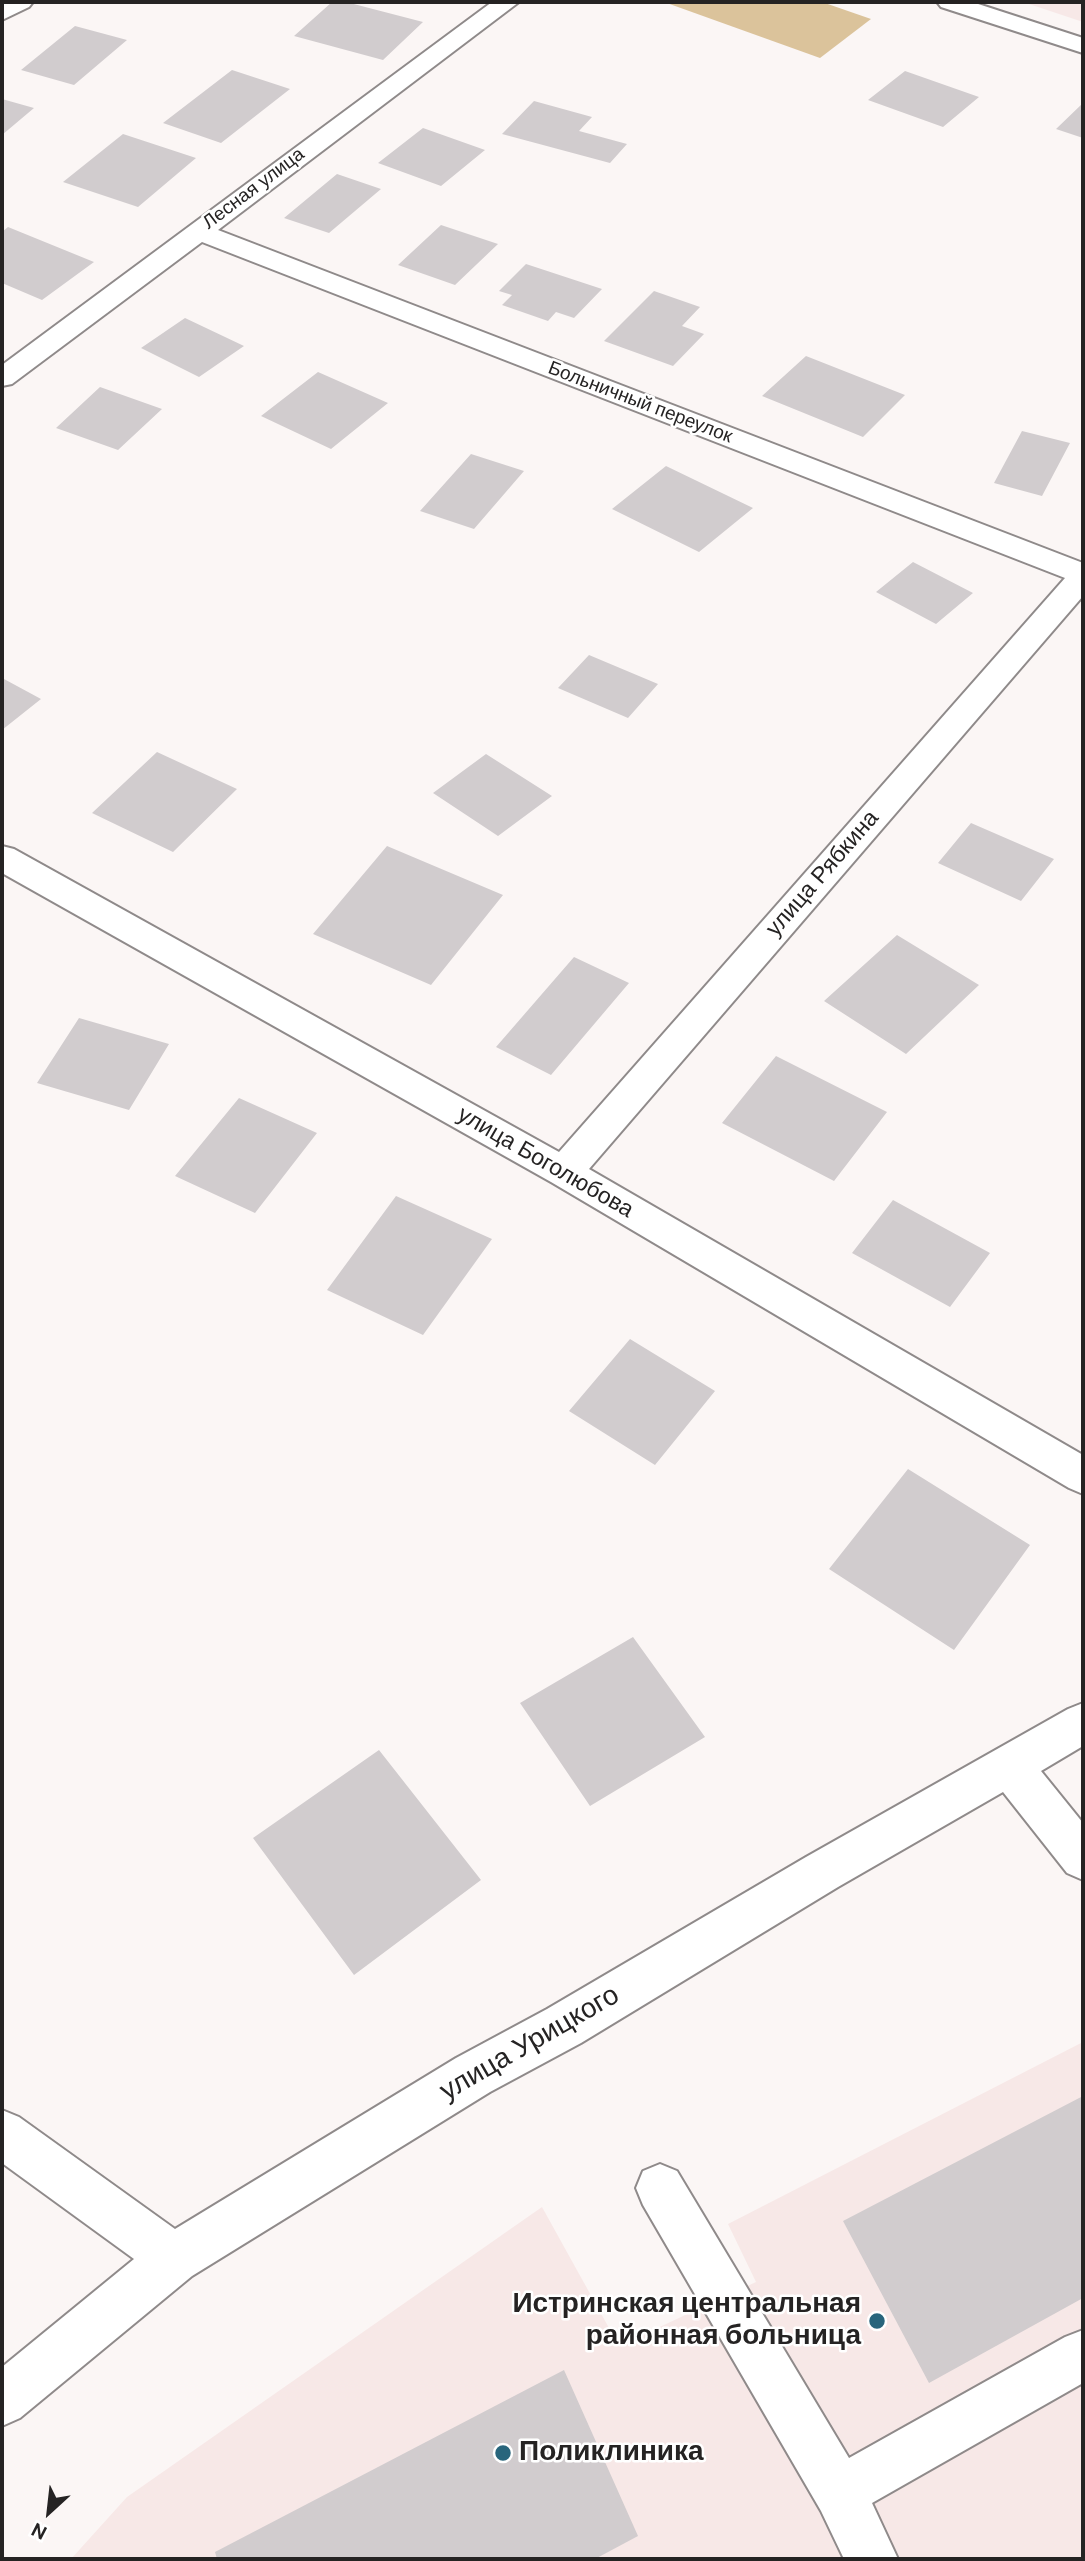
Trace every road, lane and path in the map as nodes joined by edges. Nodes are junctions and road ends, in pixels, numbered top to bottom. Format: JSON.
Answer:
{"nodes":[{"id":1,"x":21,"y":2,"type":"edge"},
{"id":2,"x":507,"y":2,"type":"edge"},
{"id":3,"x":949,"y":2,"type":"edge"},
{"id":4,"x":2,"y":13,"type":"edge"},
{"id":5,"x":1083,"y":46,"type":"edge"},
{"id":6,"x":197,"y":232,"type":"junction"},
{"id":7,"x":2,"y":377,"type":"edge"},
{"id":8,"x":1083,"y":575,"type":"edge"},
{"id":9,"x":2,"y":858,"type":"edge"},
{"id":10,"x":564,"y":1172,"type":"junction"},
{"id":11,"x":1083,"y":1476,"type":"edge"},
{"id":12,"x":1083,"y":1723,"type":"edge"},
{"id":13,"x":1009,"y":1765,"type":"junction"},
{"id":14,"x":1083,"y":1858,"type":"edge"},
{"id":15,"x":2,"y":2134,"type":"edge"},
{"id":16,"x":660,"y":2188,"type":"dead end"},
{"id":17,"x":174,"y":2258,"type":"junction"},
{"id":18,"x":1083,"y":2355,"type":"edge"},
{"id":19,"x":2,"y":2400,"type":"edge"},
{"id":20,"x":840,"y":2492,"type":"junction"},
{"id":21,"x":871,"y":2559,"type":"edge"}],
"edges":[{"from":1,"to":4,"type":"street"},
{"from":2,"to":6,"type":"street","name":"Лесная улица"},
{"from":3,"to":5,"type":"street"},
{"from":6,"to":7,"type":"street","name":"Лесная улица"},
{"from":6,"to":8,"type":"street","name":"Больничный переулок"},
{"from":8,"to":10,"type":"street","name":"улица Рябкина"},
{"from":9,"to":10,"type":"street","name":"улица Боголюбова"},
{"from":10,"to":11,"type":"street","name":"улица Боголюбова"},
{"from":12,"to":13,"type":"street","name":"улица Урицкого"},
{"from":13,"to":14,"type":"street"},
{"from":13,"to":17,"type":"street","name":"улица Урицкого"},
{"from":15,"to":17,"type":"street"},
{"from":16,"to":20,"type":"street"},
{"from":17,"to":19,"type":"street","name":"улица Урицкого"},
{"from":18,"to":20,"type":"street"},
{"from":20,"to":21,"type":"street"}]}
